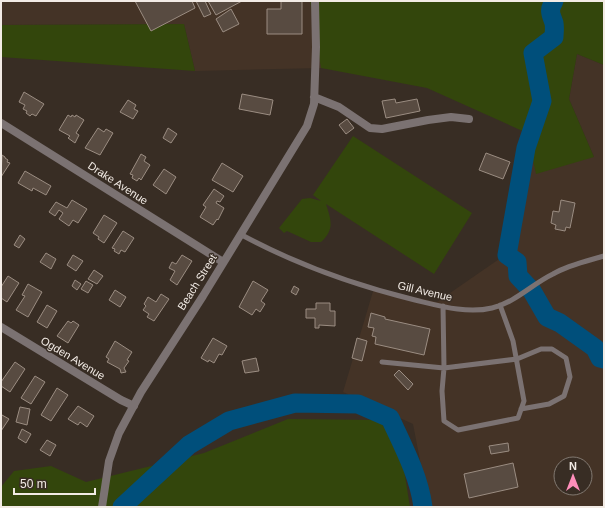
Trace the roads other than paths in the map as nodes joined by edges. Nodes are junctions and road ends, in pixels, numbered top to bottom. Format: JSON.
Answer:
{"nodes":[{"id":1,"x":315,"y":1,"type":"edge"},
{"id":2,"x":314,"y":97,"type":"junction"},
{"id":3,"x":469,"y":119,"type":"dead end"},
{"id":4,"x":1,"y":123,"type":"edge"},
{"id":5,"x":240,"y":234,"type":"junction"},
{"id":6,"x":604,"y":256,"type":"edge"},
{"id":7,"x":223,"y":262,"type":"junction"},
{"id":8,"x":443,"y":306,"type":"junction"},
{"id":9,"x":500,"y":306,"type":"junction"},
{"id":10,"x":1,"y":327,"type":"edge"},
{"id":11,"x":517,"y":359,"type":"junction"},
{"id":12,"x":382,"y":362,"type":"dead end"},
{"id":13,"x":444,"y":368,"type":"junction"},
{"id":14,"x":134,"y":406,"type":"junction"},
{"id":15,"x":521,"y":409,"type":"junction"},
{"id":16,"x":102,"y":507,"type":"edge"}],
"edges":[{"from":1,"to":2,"type":"street","name":"Beach Street"},
{"from":2,"to":3,"type":"street"},
{"from":2,"to":5,"type":"street","name":"Beach Street"},
{"from":4,"to":7,"type":"street","name":"Drake Avenue"},
{"from":5,"to":7,"type":"street","name":"Beach Street"},
{"from":5,"to":8,"type":"lane","name":"Gill Avenue"},
{"from":6,"to":9,"type":"lane","name":"Gill Avenue"},
{"from":7,"to":14,"type":"street","name":"Beach Street"},
{"from":8,"to":9,"type":"lane","name":"Gill Avenue"},
{"from":8,"to":13,"type":"lane"},
{"from":9,"to":11,"type":"lane"},
{"from":10,"to":14,"type":"street","name":"Ogden Avenue"},
{"from":11,"to":13,"type":"lane"},
{"from":11,"to":15,"type":"lane"},
{"from":11,"to":15,"type":"lane"},
{"from":12,"to":13,"type":"lane"},
{"from":13,"to":15,"type":"lane"},
{"from":14,"to":16,"type":"street","name":"Beach Street"}]}
